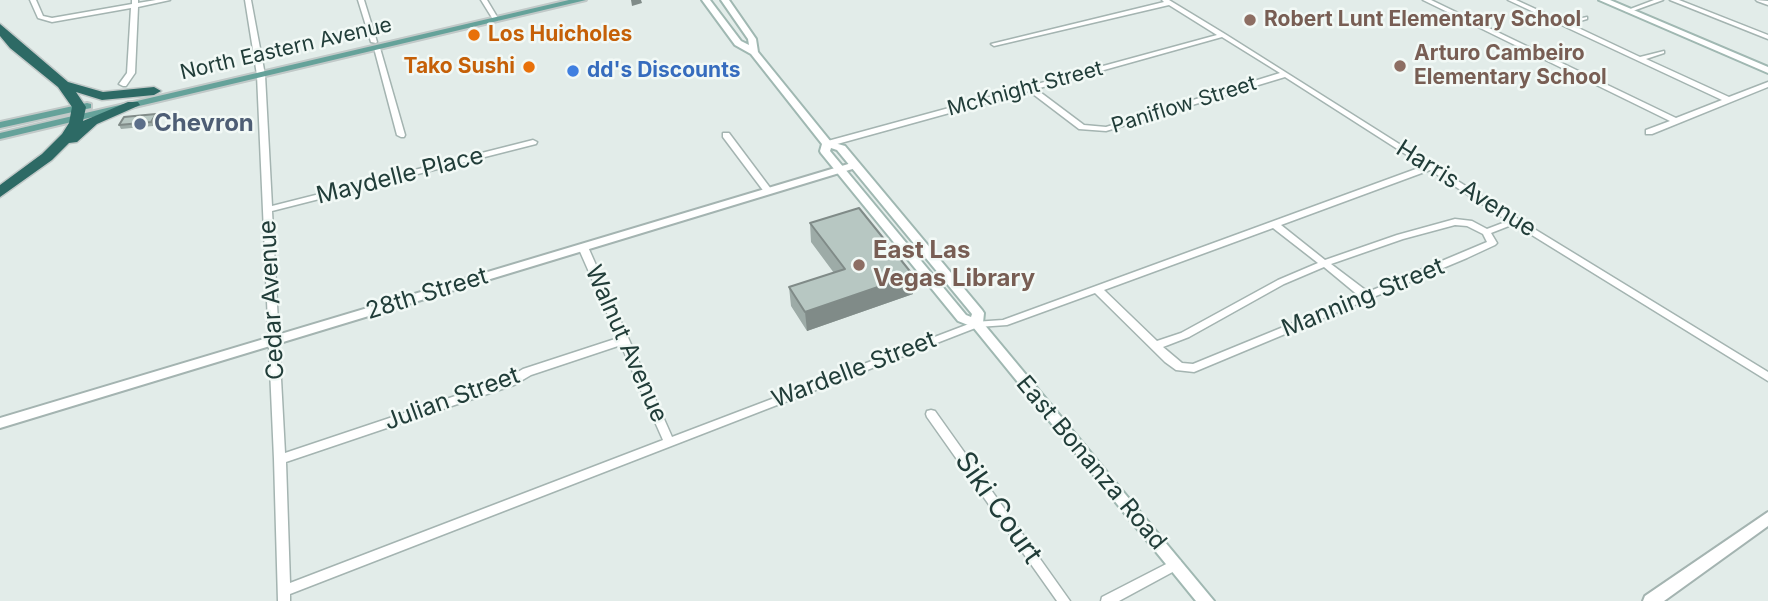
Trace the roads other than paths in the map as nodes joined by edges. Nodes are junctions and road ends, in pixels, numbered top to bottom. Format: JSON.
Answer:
{"nodes":[{"id":1,"x":33,"y":0,"type":"edge"},
{"id":2,"x":167,"y":0,"type":"edge"},
{"id":3,"x":248,"y":0,"type":"edge"},
{"id":4,"x":361,"y":0,"type":"edge"},
{"id":5,"x":484,"y":0,"type":"edge"},
{"id":6,"x":555,"y":0,"type":"edge"},
{"id":7,"x":566,"y":0,"type":"edge"},
{"id":8,"x":581,"y":0,"type":"edge"},
{"id":9,"x":706,"y":0,"type":"edge"},
{"id":10,"x":724,"y":0,"type":"edge"},
{"id":11,"x":1426,"y":0,"type":"edge"},
{"id":12,"x":1511,"y":0,"type":"edge"},
{"id":13,"x":1603,"y":0,"type":"edge"},
{"id":14,"x":1613,"y":0,"type":"edge"},
{"id":15,"x":1621,"y":0,"type":"edge"},
{"id":16,"x":1660,"y":0,"type":"edge"},
{"id":17,"x":1673,"y":0,"type":"edge"},
{"id":18,"x":1759,"y":0,"type":"edge"},
{"id":19,"x":1168,"y":1,"type":"edge"},
{"id":20,"x":135,"y":3,"type":"edge"},
{"id":21,"x":1768,"y":3,"type":"edge"},
{"id":22,"x":1634,"y":9,"type":"junction"},
{"id":23,"x":534,"y":11,"type":"junction"},
{"id":24,"x":494,"y":17,"type":"junction"},
{"id":25,"x":1585,"y":18,"type":"dead end"},
{"id":26,"x":1564,"y":24,"type":"junction"},
{"id":27,"x":725,"y":25,"type":"junction"},
{"id":28,"x":0,"y":28,"type":"edge"},
{"id":29,"x":1223,"y":35,"type":"junction"},
{"id":30,"x":1768,"y":37,"type":"edge"},
{"id":31,"x":752,"y":39,"type":"junction"},
{"id":32,"x":993,"y":44,"type":"dead end"},
{"id":33,"x":376,"y":45,"type":"junction"},
{"id":34,"x":754,"y":52,"type":"junction"},
{"id":35,"x":1662,"y":52,"type":"dead end"},
{"id":36,"x":1640,"y":59,"type":"junction"},
{"id":37,"x":1768,"y":61,"type":"edge"},
{"id":38,"x":1768,"y":70,"type":"edge"},
{"id":39,"x":261,"y":71,"type":"junction"},
{"id":40,"x":1286,"y":74,"type":"junction"},
{"id":41,"x":1768,"y":83,"type":"edge"},
{"id":42,"x":63,"y":84,"type":"junction"},
{"id":43,"x":123,"y":84,"type":"dead end"},
{"id":44,"x":1030,"y":88,"type":"junction"},
{"id":45,"x":154,"y":91,"type":"junction"},
{"id":46,"x":1729,"y":100,"type":"junction"},
{"id":47,"x":133,"y":105,"type":"junction"},
{"id":48,"x":78,"y":113,"type":"junction"},
{"id":49,"x":1676,"y":121,"type":"junction"},
{"id":50,"x":0,"y":125,"type":"edge"},
{"id":51,"x":1648,"y":132,"type":"dead end"},
{"id":52,"x":401,"y":135,"type":"dead end"},
{"id":53,"x":726,"y":135,"type":"dead end"},
{"id":54,"x":0,"y":136,"type":"edge"},
{"id":55,"x":533,"y":142,"type":"dead end"},
{"id":56,"x":827,"y":144,"type":"junction"},
{"id":57,"x":47,"y":157,"type":"junction"},
{"id":58,"x":855,"y":165,"type":"junction"},
{"id":59,"x":1430,"y":167,"type":"junction"},
{"id":60,"x":839,"y":170,"type":"junction"},
{"id":61,"x":768,"y":191,"type":"junction"},
{"id":62,"x":0,"y":192,"type":"edge"},
{"id":63,"x":877,"y":193,"type":"joint"},
{"id":64,"x":267,"y":210,"type":"junction"},
{"id":65,"x":1514,"y":221,"type":"junction"},
{"id":66,"x":1274,"y":224,"type":"junction"},
{"id":67,"x":1486,"y":232,"type":"junction"},
{"id":68,"x":583,"y":247,"type":"junction"},
{"id":69,"x":1324,"y":263,"type":"junction"},
{"id":70,"x":1097,"y":289,"type":"junction"},
{"id":71,"x":1366,"y":296,"type":"junction"},
{"id":72,"x":977,"y":324,"type":"junction"},
{"id":73,"x":275,"y":340,"type":"junction"},
{"id":74,"x":624,"y":340,"type":"junction"},
{"id":75,"x":1154,"y":346,"type":"junction"},
{"id":76,"x":1768,"y":377,"type":"edge"},
{"id":77,"x":932,"y":414,"type":"dead end"},
{"id":78,"x":0,"y":423,"type":"edge"},
{"id":79,"x":669,"y":442,"type":"junction"},
{"id":80,"x":281,"y":459,"type":"junction"},
{"id":81,"x":1768,"y":518,"type":"edge"},
{"id":82,"x":1176,"y":564,"type":"junction"},
{"id":83,"x":284,"y":596,"type":"edge"},
{"id":84,"x":1064,"y":601,"type":"edge"},
{"id":85,"x":1107,"y":601,"type":"edge"},
{"id":86,"x":1206,"y":601,"type":"edge"},
{"id":87,"x":1651,"y":601,"type":"edge"}],
"edges":[{"from":1,"to":20,"type":"street"},
{"from":2,"to":20,"type":"street"},
{"from":3,"to":39,"type":"street","name":"Cedar Avenue"},
{"from":4,"to":33,"type":"street"},
{"from":5,"to":24,"type":"street"},
{"from":6,"to":24,"type":"main road","name":"North Eastern Avenue"},
{"from":7,"to":23,"type":"main road"},
{"from":8,"to":23,"type":"main road","name":"North Eastern Avenue"},
{"from":9,"to":27,"type":"main road","name":"East Bonanza Road"},
{"from":10,"to":31,"type":"main road","name":"East Bonanza Road"},
{"from":11,"to":49,"type":"street"},
{"from":12,"to":26,"type":"street"},
{"from":13,"to":22,"type":"main road"},
{"from":14,"to":22,"type":"main road"},
{"from":15,"to":22,"type":"main road"},
{"from":16,"to":22,"type":"street"},
{"from":17,"to":30,"type":"street"},
{"from":18,"to":21,"type":"street"},
{"from":19,"to":29,"type":"street","name":"Harris Avenue"},
{"from":19,"to":32,"type":"street"},
{"from":20,"to":43,"type":"street"},
{"from":22,"to":37,"type":"main road"},
{"from":22,"to":38,"type":"main road"},
{"from":23,"to":24,"type":"main road","name":"North Eastern Avenue"},
{"from":24,"to":33,"type":"main road","name":"North Eastern Avenue"},
{"from":25,"to":26,"type":"street"},
{"from":26,"to":36,"type":"street"},
{"from":27,"to":31,"type":"main road"},
{"from":27,"to":34,"type":"main road","name":"East Bonanza Road"},
{"from":28,"to":42,"type":"highway"},
{"from":29,"to":40,"type":"street","name":"Harris Avenue"},
{"from":29,"to":44,"type":"street","name":"McKnight Street"},
{"from":31,"to":34,"type":"main road","name":"East Bonanza Road"},
{"from":33,"to":39,"type":"main road","name":"North Eastern Avenue"},
{"from":33,"to":52,"type":"street"},
{"from":34,"to":56,"type":"main road","name":"East Bonanza Road"},
{"from":35,"to":36,"type":"street"},
{"from":36,"to":46,"type":"street"},
{"from":39,"to":45,"type":"main road","name":"North Eastern Avenue"},
{"from":39,"to":47,"type":"main road","name":"North Eastern Avenue"},
{"from":39,"to":64,"type":"street","name":"Cedar Avenue"},
{"from":40,"to":44,"type":"street","name":"Paniflow Street"},
{"from":40,"to":59,"type":"street","name":"Harris Avenue"},
{"from":41,"to":46,"type":"street"},
{"from":42,"to":45,"type":"highway"},
{"from":42,"to":48,"type":"highway"},
{"from":44,"to":56,"type":"street","name":"McKnight Street"},
{"from":45,"to":48,"type":"main road","name":"North Eastern Avenue"},
{"from":46,"to":49,"type":"street"},
{"from":47,"to":48,"type":"main road","name":"North Eastern Avenue"},
{"from":47,"to":57,"type":"highway"},
{"from":48,"to":50,"type":"main road","name":"North Eastern Avenue"},
{"from":48,"to":54,"type":"main road","name":"North Eastern Avenue"},
{"from":48,"to":57,"type":"highway"},
{"from":49,"to":51,"type":"street"},
{"from":53,"to":61,"type":"street"},
{"from":55,"to":64,"type":"street","name":"Maydelle Place"},
{"from":56,"to":58,"type":"main road","name":"East Bonanza Road"},
{"from":56,"to":60,"type":"main road","name":"East Bonanza Road"},
{"from":57,"to":62,"type":"highway"},
{"from":58,"to":60,"type":"main road","name":"28th Street"},
{"from":58,"to":63,"type":"main road","name":"East Bonanza Road"},
{"from":59,"to":65,"type":"street","name":"Harris Avenue"},
{"from":59,"to":66,"type":"street","name":"Wardelle Street"},
{"from":60,"to":61,"type":"main road","name":"28th Street"},
{"from":60,"to":72,"type":"main road","name":"East Bonanza Road"},
{"from":61,"to":68,"type":"main road","name":"28th Street"},
{"from":63,"to":72,"type":"main road","name":"East Bonanza Road"},
{"from":64,"to":73,"type":"street","name":"Cedar Avenue"},
{"from":65,"to":67,"type":"street"},
{"from":65,"to":76,"type":"street","name":"Harris Avenue"},
{"from":66,"to":69,"type":"street"},
{"from":66,"to":70,"type":"street","name":"Wardelle Street"},
{"from":67,"to":69,"type":"street"},
{"from":67,"to":71,"type":"street","name":"Manning Street"},
{"from":68,"to":73,"type":"main road","name":"28th Street"},
{"from":68,"to":74,"type":"street","name":"Walnut Avenue"},
{"from":69,"to":71,"type":"street"},
{"from":69,"to":75,"type":"street"},
{"from":70,"to":72,"type":"street","name":"Wardelle Street"},
{"from":70,"to":75,"type":"street"},
{"from":71,"to":75,"type":"street","name":"Manning Street"},
{"from":72,"to":79,"type":"street","name":"Wardelle Street"},
{"from":72,"to":82,"type":"main road","name":"East Bonanza Road"},
{"from":73,"to":78,"type":"main road","name":"28th Street"},
{"from":73,"to":80,"type":"street","name":"Cedar Avenue"},
{"from":74,"to":79,"type":"street","name":"Walnut Avenue"},
{"from":74,"to":80,"type":"street","name":"Julian Street"},
{"from":77,"to":84,"type":"street","name":"Siki Court"},
{"from":79,"to":83,"type":"street","name":"Wardelle Street"},
{"from":80,"to":83,"type":"street","name":"Cedar Avenue"},
{"from":81,"to":87,"type":"main road"},
{"from":82,"to":85,"type":"street"},
{"from":82,"to":86,"type":"main road","name":"East Bonanza Road"}]}
